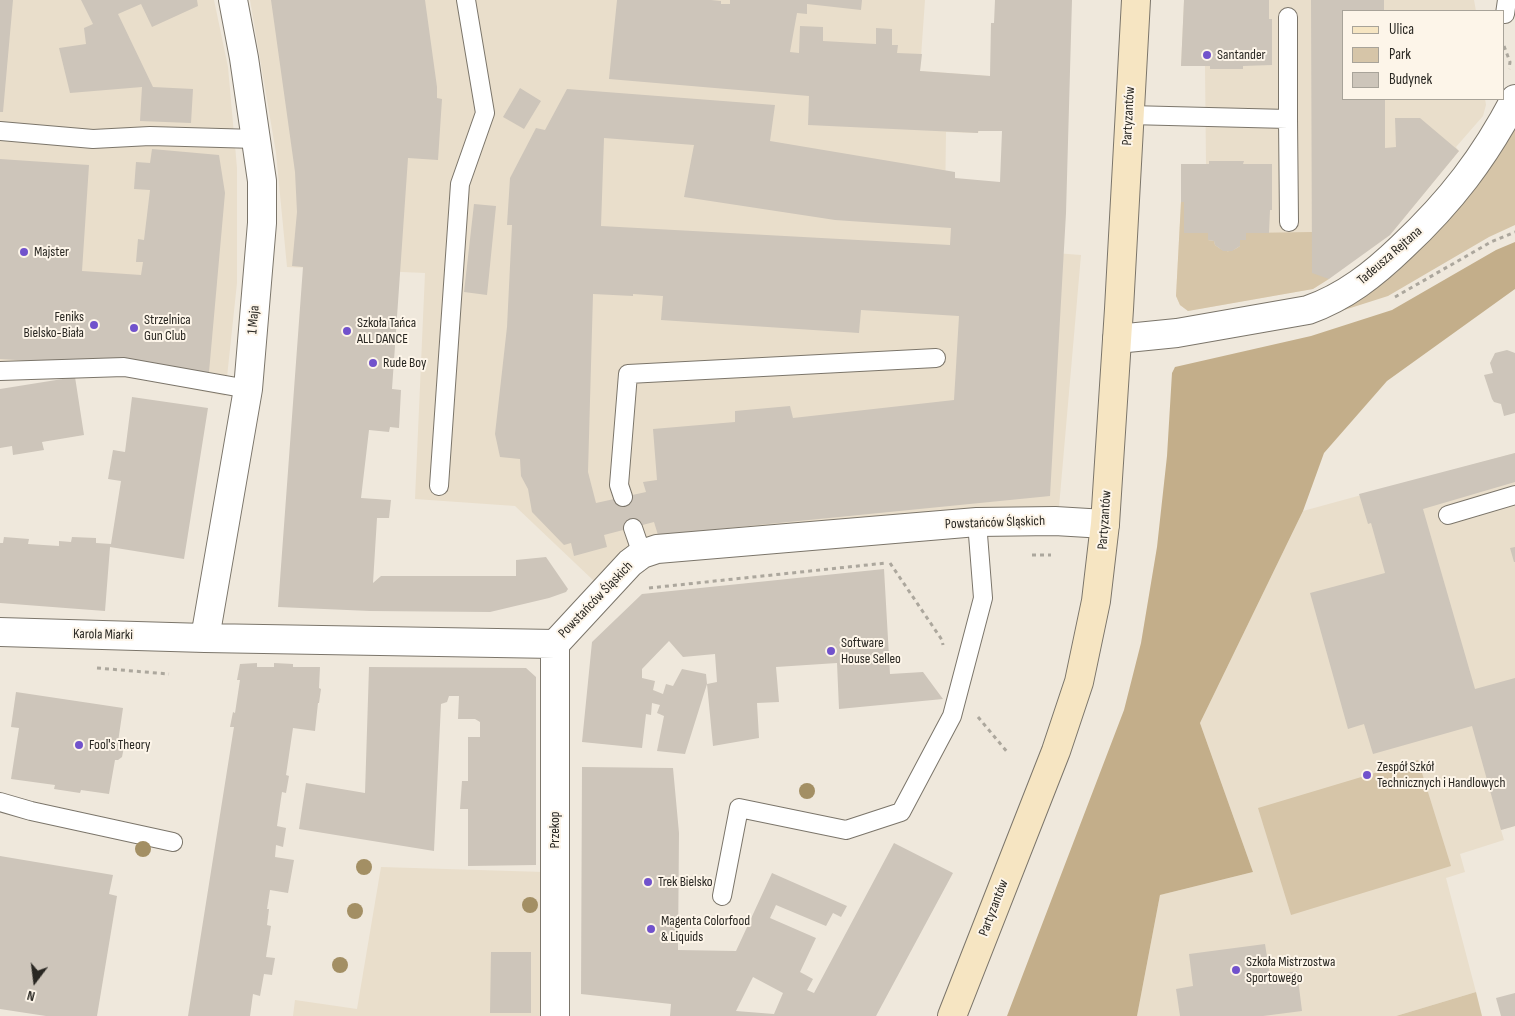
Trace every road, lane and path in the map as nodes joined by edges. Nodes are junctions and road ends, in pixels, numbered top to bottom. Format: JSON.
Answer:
{"nodes":[{"id":1,"x":233,"y":0,"type":"edge"},
{"id":2,"x":466,"y":0,"type":"edge"},
{"id":3,"x":1136,"y":0,"type":"edge"},
{"id":4,"x":1288,"y":17,"type":"dead end"},
{"id":5,"x":1505,"y":49,"type":"edge"},
{"id":6,"x":1512,"y":87,"type":"edge"},
{"id":7,"x":1129,"y":116,"type":"junction"},
{"id":8,"x":1288,"y":119,"type":"junction"},
{"id":9,"x":0,"y":131,"type":"edge"},
{"id":10,"x":256,"y":140,"type":"junction"},
{"id":11,"x":1289,"y":222,"type":"dead end"},
{"id":12,"x":1515,"y":232,"type":"edge"},
{"id":13,"x":1391,"y":300,"type":"dead end"},
{"id":14,"x":1117,"y":339,"type":"junction"},
{"id":15,"x":936,"y":358,"type":"dead end"},
{"id":16,"x":0,"y":371,"type":"edge"},
{"id":17,"x":248,"y":389,"type":"junction"},
{"id":18,"x":439,"y":486,"type":"dead end"},
{"id":19,"x":1515,"y":495,"type":"edge"},
{"id":20,"x":623,"y":497,"type":"dead end"},
{"id":21,"x":1448,"y":515,"type":"dead end"},
{"id":22,"x":976,"y":522,"type":"junction"},
{"id":23,"x":1105,"y":524,"type":"junction"},
{"id":24,"x":633,"y":528,"type":"dead end"},
{"id":25,"x":642,"y":554,"type":"junction"},
{"id":26,"x":979,"y":554,"type":"junction"},
{"id":27,"x":1052,"y":555,"type":"dead end"},
{"id":28,"x":897,"y":562,"type":"dead end"},
{"id":29,"x":639,"y":589,"type":"dead end"},
{"id":30,"x":0,"y":632,"type":"edge"},
{"id":31,"x":205,"y":638,"type":"junction"},
{"id":32,"x":554,"y":644,"type":"junction"},
{"id":33,"x":0,"y":802,"type":"edge"},
{"id":34,"x":173,"y":842,"type":"dead end"},
{"id":35,"x":722,"y":896,"type":"dead end"},
{"id":36,"x":555,"y":1016,"type":"edge"},
{"id":37,"x":952,"y":1016,"type":"edge"}],
"edges":[{"from":1,"to":10,"type":"street","name":"1 Maja"},
{"from":2,"to":18,"type":"lane"},
{"from":3,"to":7,"type":"main road","name":"Partyzantów"},
{"from":4,"to":8,"type":"lane"},
{"from":5,"to":6,"type":"path"},
{"from":6,"to":14,"type":"street","name":"Tadeusza Rejtana"},
{"from":7,"to":8,"type":"lane"},
{"from":7,"to":14,"type":"main road","name":"Partyzantów"},
{"from":8,"to":11,"type":"lane"},
{"from":9,"to":10,"type":"lane"},
{"from":10,"to":17,"type":"street","name":"1 Maja"},
{"from":12,"to":13,"type":"path"},
{"from":14,"to":23,"type":"main road","name":"Partyzantów"},
{"from":15,"to":20,"type":"lane"},
{"from":16,"to":17,"type":"lane"},
{"from":17,"to":31,"type":"street","name":"1 Maja"},
{"from":19,"to":21,"type":"lane"},
{"from":22,"to":23,"type":"street","name":"Powstańców Śląskich"},
{"from":22,"to":25,"type":"street","name":"Powstańców Śląskich"},
{"from":22,"to":26,"type":"lane"},
{"from":23,"to":37,"type":"main road","name":"Partyzantów"},
{"from":24,"to":25,"type":"lane"},
{"from":25,"to":32,"type":"street","name":"Powstańców Śląskich"},
{"from":26,"to":27,"type":"path"},
{"from":26,"to":35,"type":"lane"},
{"from":28,"to":29,"type":"path"},
{"from":30,"to":31,"type":"street","name":"Karola Miarki"},
{"from":31,"to":32,"type":"street","name":"Powstańców Śląskich"},
{"from":32,"to":36,"type":"street","name":"Przekop"},
{"from":33,"to":34,"type":"lane"}]}
